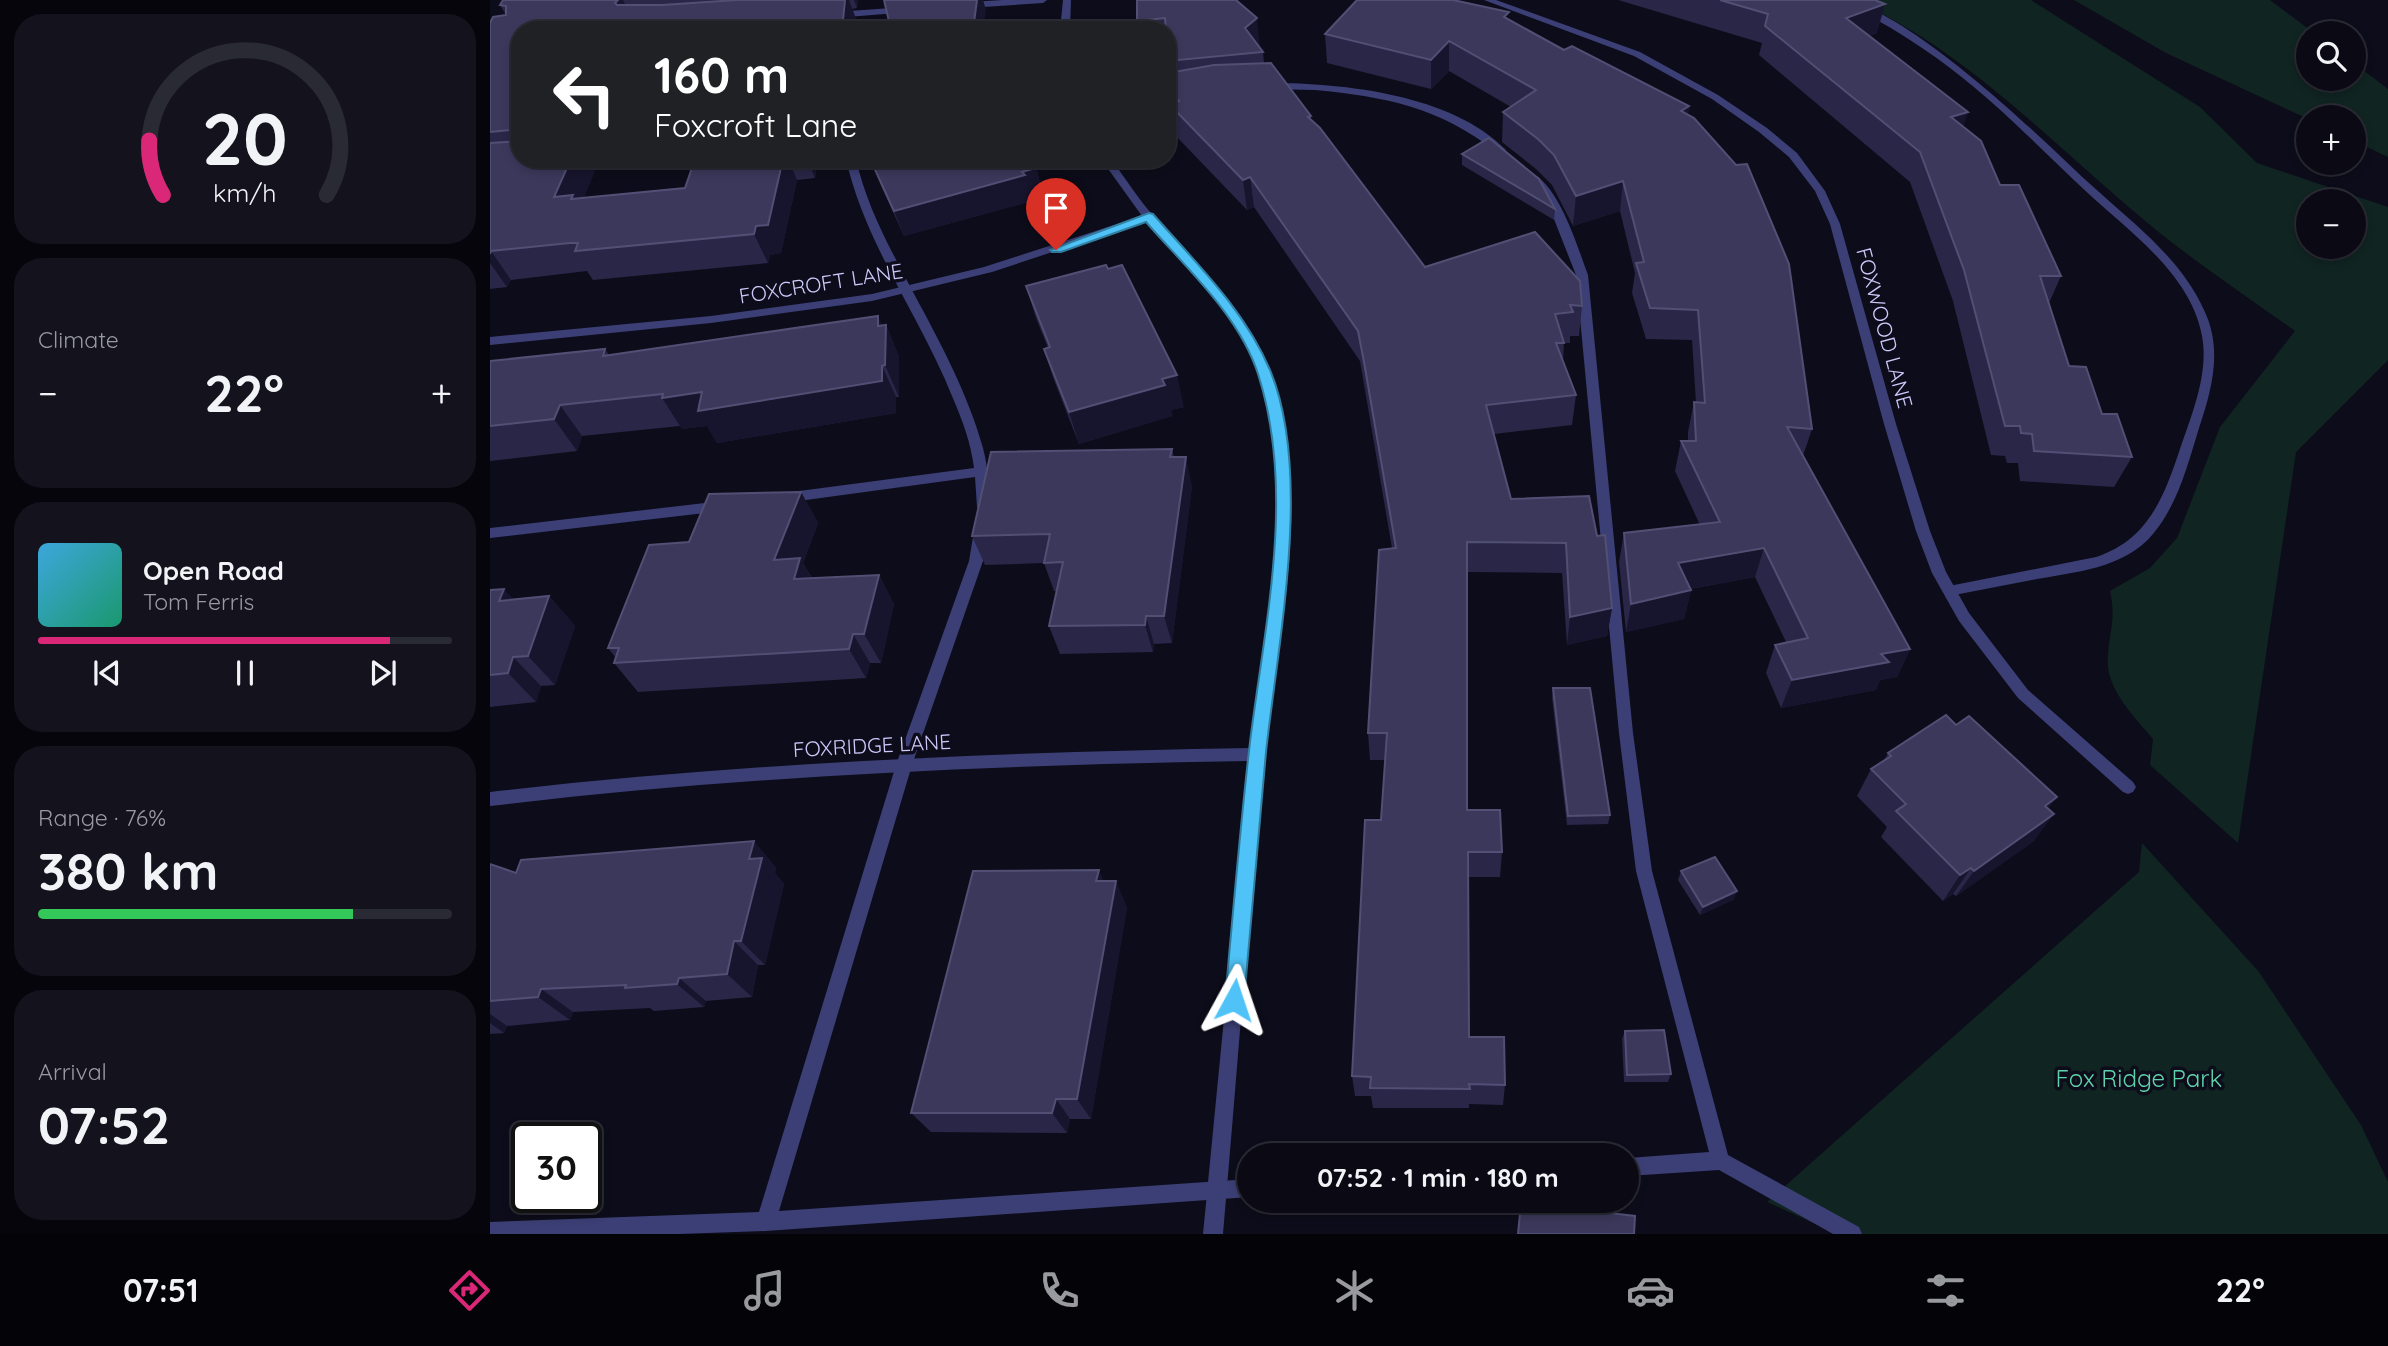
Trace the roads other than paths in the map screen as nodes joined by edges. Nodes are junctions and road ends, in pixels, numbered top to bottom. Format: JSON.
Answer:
{"nodes":[{"id":1,"x":1043,"y":0,"type":"edge"},
{"id":2,"x":1067,"y":0,"type":"edge"},
{"id":3,"x":1488,"y":0,"type":"edge"},
{"id":4,"x":1842,"y":0,"type":"edge"},
{"id":5,"x":961,"y":6,"type":"edge"},
{"id":6,"x":920,"y":9,"type":"edge"},
{"id":7,"x":825,"y":16,"type":"edge"},
{"id":8,"x":1066,"y":21,"type":"edge"},
{"id":9,"x":1251,"y":86,"type":"edge"},
{"id":10,"x":853,"y":168,"type":"edge"},
{"id":11,"x":1113,"y":168,"type":"edge"},
{"id":12,"x":1149,"y":217,"type":"junction"},
{"id":13,"x":907,"y":290,"type":"junction"},
{"id":14,"x":490,"y":341,"type":"edge"},
{"id":15,"x":980,"y":472,"type":"junction"},
{"id":16,"x":774,"y":499,"type":"edge"},
{"id":17,"x":733,"y":505,"type":"edge"},
{"id":18,"x":490,"y":533,"type":"edge"},
{"id":19,"x":1950,"y":591,"type":"junction"},
{"id":20,"x":1258,"y":754,"type":"junction"},
{"id":21,"x":904,"y":765,"type":"junction"},
{"id":22,"x":2128,"y":787,"type":"dead end"},
{"id":23,"x":490,"y":799,"type":"edge"},
{"id":24,"x":1720,"y":1161,"type":"junction"},
{"id":25,"x":1639,"y":1166,"type":"edge"},
{"id":26,"x":1237,"y":1189,"type":"edge"},
{"id":27,"x":1217,"y":1191,"type":"junction"},
{"id":28,"x":766,"y":1221,"type":"junction"},
{"id":29,"x":490,"y":1232,"type":"edge"},
{"id":30,"x":1213,"y":1234,"type":"edge"},
{"id":31,"x":1852,"y":1234,"type":"edge"}],
"edges":[{"from":1,"to":5,"type":"street"},
{"from":2,"to":8,"type":"street"},
{"from":3,"to":19,"type":"street","name":"FOXWOOD LANE"},
{"from":4,"to":19,"type":"street"},
{"from":6,"to":7,"type":"street"},
{"from":9,"to":24,"type":"street"},
{"from":10,"to":13,"type":"street"},
{"from":11,"to":12,"type":"street"},
{"from":12,"to":13,"type":"street","name":"FOXCROFT LANE"},
{"from":12,"to":20,"type":"street"},
{"from":13,"to":14,"type":"street","name":"FOXCROFT LANE"},
{"from":13,"to":15,"type":"street"},
{"from":15,"to":16,"type":"street"},
{"from":15,"to":21,"type":"street"},
{"from":17,"to":18,"type":"street"},
{"from":19,"to":22,"type":"street","name":"FOXWOOD LANE"},
{"from":20,"to":21,"type":"street","name":"FOXRIDGE LANE"},
{"from":20,"to":27,"type":"street"},
{"from":21,"to":23,"type":"street","name":"FOXRIDGE LANE"},
{"from":21,"to":28,"type":"street"},
{"from":24,"to":25,"type":"street"},
{"from":24,"to":31,"type":"street"},
{"from":26,"to":27,"type":"street"},
{"from":27,"to":28,"type":"street"},
{"from":27,"to":30,"type":"street"},
{"from":28,"to":29,"type":"street"}]}
